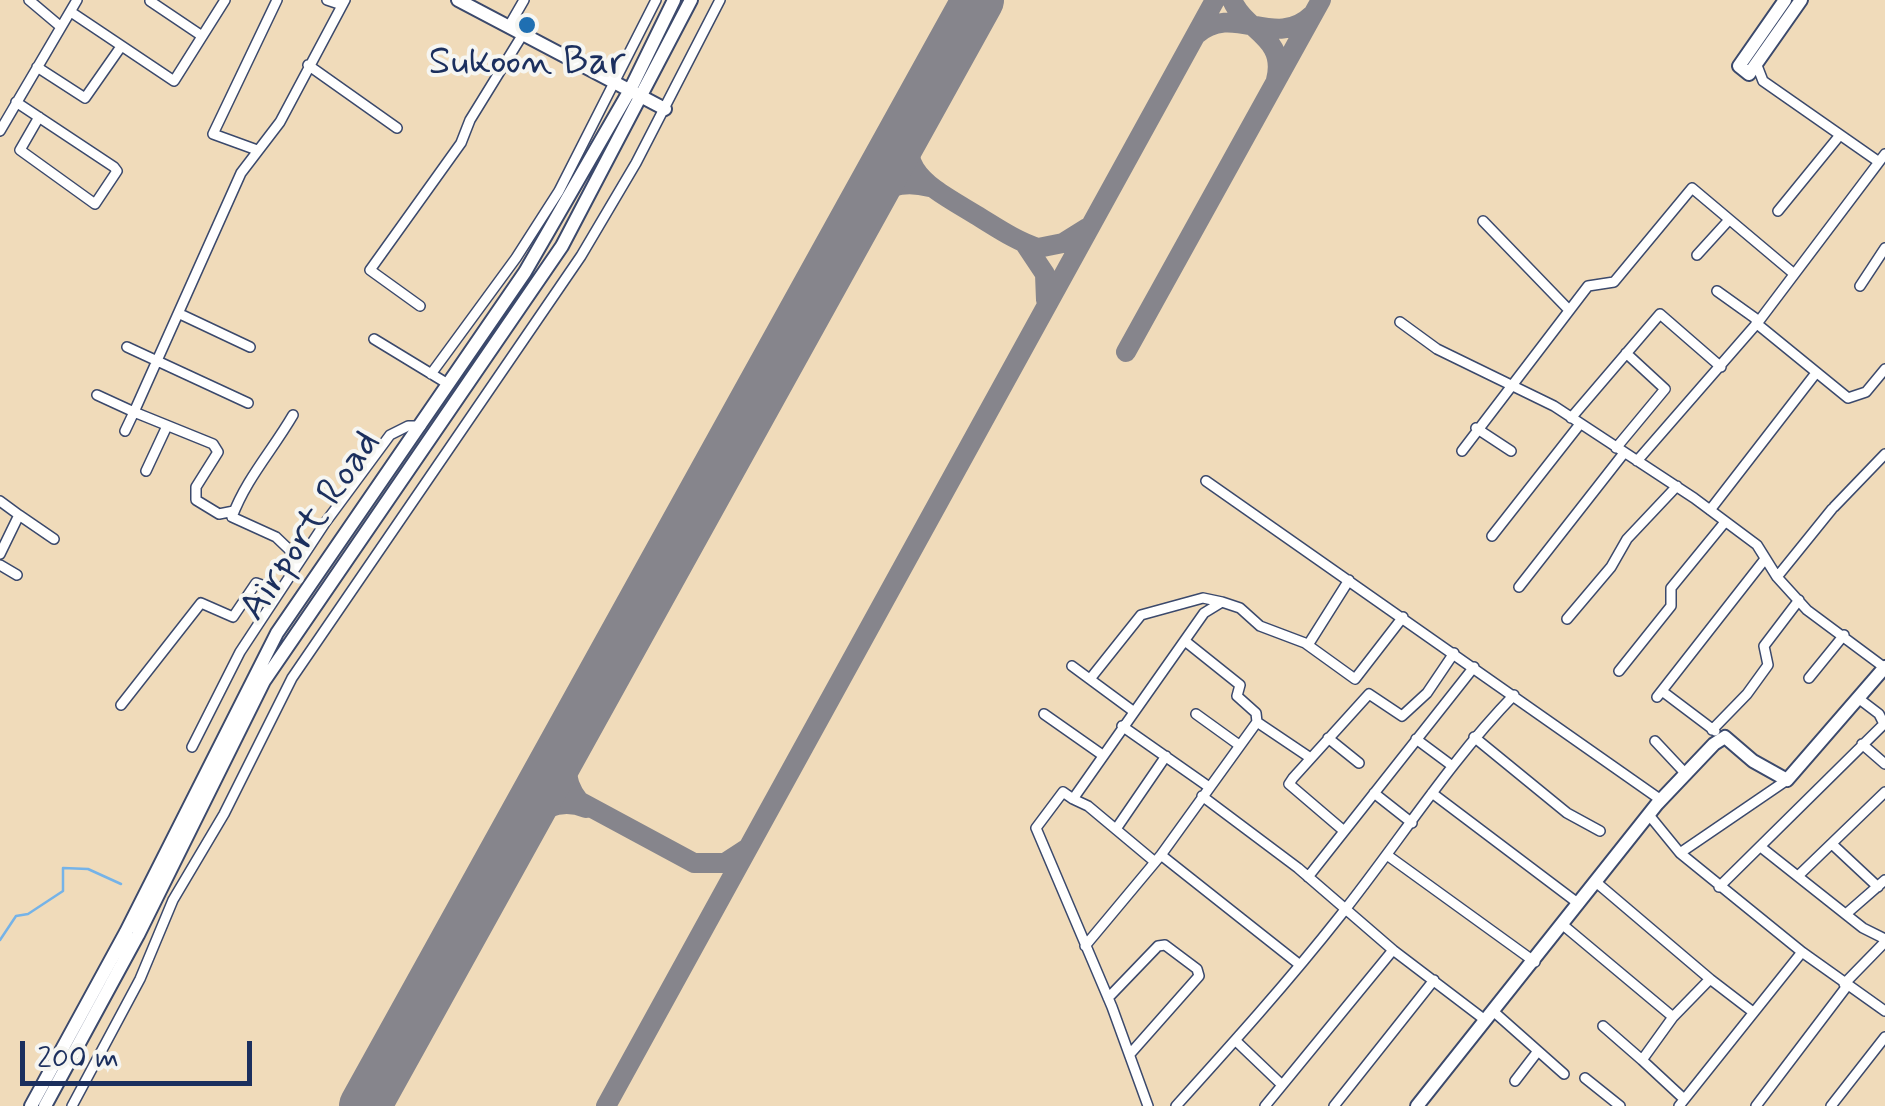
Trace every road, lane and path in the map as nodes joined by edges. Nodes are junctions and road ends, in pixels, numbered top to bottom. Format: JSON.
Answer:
{"nodes":[{"id":1,"x":29,"y":0,"type":"edge"},
{"id":2,"x":77,"y":0,"type":"edge"},
{"id":3,"x":225,"y":0,"type":"edge"},
{"id":4,"x":277,"y":0,"type":"edge"},
{"id":5,"x":327,"y":0,"type":"edge"},
{"id":6,"x":458,"y":0,"type":"edge"},
{"id":7,"x":524,"y":0,"type":"edge"},
{"id":8,"x":656,"y":0,"type":"edge"},
{"id":9,"x":674,"y":0,"type":"edge"},
{"id":10,"x":691,"y":0,"type":"edge"},
{"id":11,"x":720,"y":0,"type":"edge"},
{"id":12,"x":1785,"y":0,"type":"edge"},
{"id":13,"x":1801,"y":0,"type":"edge"},
{"id":14,"x":150,"y":1,"type":"edge"},
{"id":15,"x":344,"y":3,"type":"edge"},
{"id":16,"x":71,"y":12,"type":"junction"},
{"id":17,"x":508,"y":26,"type":"junction"},
{"id":18,"x":61,"y":27,"type":"junction"},
{"id":19,"x":524,"y":34,"type":"junction"},
{"id":20,"x":202,"y":36,"type":"junction"},
{"id":21,"x":120,"y":48,"type":"junction"},
{"id":22,"x":1756,"y":63,"type":"junction"},
{"id":23,"x":308,"y":65,"type":"junction"},
{"id":24,"x":37,"y":67,"type":"junction"},
{"id":25,"x":615,"y":82,"type":"junction"},
{"id":26,"x":636,"y":94,"type":"junction"},
{"id":27,"x":16,"y":102,"type":"junction"},
{"id":28,"x":665,"y":109,"type":"junction"},
{"id":29,"x":4,"y":114,"type":"edge"},
{"id":30,"x":39,"y":117,"type":"junction"},
{"id":31,"x":397,"y":128,"type":"dead end"},
{"id":32,"x":0,"y":131,"type":"edge"},
{"id":33,"x":1840,"y":134,"type":"junction"},
{"id":34,"x":257,"y":150,"type":"junction"},
{"id":35,"x":1881,"y":163,"type":"edge"},
{"id":36,"x":1778,"y":211,"type":"dead end"},
{"id":37,"x":1728,"y":220,"type":"junction"},
{"id":38,"x":1483,"y":221,"type":"dead end"},
{"id":39,"x":1885,"y":248,"type":"edge"},
{"id":40,"x":1697,"y":255,"type":"dead end"},
{"id":41,"x":1794,"y":273,"type":"junction"},
{"id":42,"x":1860,"y":286,"type":"dead end"},
{"id":43,"x":1717,"y":291,"type":"dead end"},
{"id":44,"x":420,"y":306,"type":"dead end"},
{"id":45,"x":1569,"y":310,"type":"junction"},
{"id":46,"x":180,"y":314,"type":"junction"},
{"id":47,"x":1400,"y":322,"type":"dead end"},
{"id":48,"x":1758,"y":322,"type":"junction"},
{"id":49,"x":374,"y":339,"type":"dead end"},
{"id":50,"x":250,"y":346,"type":"dead end"},
{"id":51,"x":127,"y":347,"type":"dead end"},
{"id":52,"x":1626,"y":353,"type":"junction"},
{"id":53,"x":160,"y":359,"type":"junction"},
{"id":54,"x":1721,"y":367,"type":"junction"},
{"id":55,"x":1885,"y":369,"type":"edge"},
{"id":56,"x":1816,"y":373,"type":"junction"},
{"id":57,"x":431,"y":374,"type":"junction"},
{"id":58,"x":448,"y":384,"type":"junction"},
{"id":59,"x":1512,"y":385,"type":"junction"},
{"id":60,"x":97,"y":395,"type":"dead end"},
{"id":61,"x":248,"y":403,"type":"dead end"},
{"id":62,"x":134,"y":412,"type":"junction"},
{"id":63,"x":293,"y":415,"type":"dead end"},
{"id":64,"x":1576,"y":421,"type":"junction"},
{"id":65,"x":168,"y":426,"type":"junction"},
{"id":66,"x":421,"y":426,"type":"junction"},
{"id":67,"x":1476,"y":428,"type":"junction"},
{"id":68,"x":125,"y":431,"type":"dead end"},
{"id":69,"x":1620,"y":450,"type":"junction"},
{"id":70,"x":1462,"y":451,"type":"dead end"},
{"id":71,"x":1511,"y":451,"type":"dead end"},
{"id":72,"x":1885,"y":454,"type":"edge"},
{"id":73,"x":1637,"y":461,"type":"junction"},
{"id":74,"x":146,"y":470,"type":"dead end"},
{"id":75,"x":1206,"y":481,"type":"dead end"},
{"id":76,"x":1677,"y":486,"type":"junction"},
{"id":77,"x":0,"y":501,"type":"edge"},
{"id":78,"x":1710,"y":510,"type":"junction"},
{"id":79,"x":234,"y":511,"type":"junction"},
{"id":80,"x":19,"y":516,"type":"junction"},
{"id":81,"x":1726,"y":522,"type":"junction"},
{"id":82,"x":1492,"y":536,"type":"dead end"},
{"id":83,"x":54,"y":539,"type":"dead end"},
{"id":84,"x":0,"y":554,"type":"edge"},
{"id":85,"x":1766,"y":559,"type":"junction"},
{"id":86,"x":300,"y":560,"type":"junction"},
{"id":87,"x":0,"y":565,"type":"edge"},
{"id":88,"x":18,"y":575,"type":"dead end"},
{"id":89,"x":1777,"y":577,"type":"junction"},
{"id":90,"x":1350,"y":580,"type":"junction"},
{"id":91,"x":1519,"y":586,"type":"dead end"},
{"id":92,"x":279,"y":591,"type":"junction"},
{"id":93,"x":1799,"y":600,"type":"junction"},
{"id":94,"x":1222,"y":602,"type":"junction"},
{"id":95,"x":1404,"y":618,"type":"junction"},
{"id":96,"x":1567,"y":619,"type":"dead end"},
{"id":97,"x":1844,"y":635,"type":"junction"},
{"id":98,"x":1186,"y":641,"type":"junction"},
{"id":99,"x":1308,"y":645,"type":"junction"},
{"id":100,"x":1454,"y":653,"type":"junction"},
{"id":101,"x":1072,"y":666,"type":"dead end"},
{"id":102,"x":1474,"y":667,"type":"junction"},
{"id":103,"x":1885,"y":667,"type":"edge"},
{"id":104,"x":1619,"y":672,"type":"dead end"},
{"id":105,"x":1809,"y":678,"type":"dead end"},
{"id":106,"x":1355,"y":679,"type":"junction"},
{"id":107,"x":1090,"y":680,"type":"junction"},
{"id":108,"x":1369,"y":694,"type":"junction"},
{"id":109,"x":1514,"y":695,"type":"junction"},
{"id":110,"x":1858,"y":698,"type":"junction"},
{"id":111,"x":121,"y":705,"type":"dead end"},
{"id":112,"x":1133,"y":711,"type":"junction"},
{"id":113,"x":1044,"y":714,"type":"dead end"},
{"id":114,"x":1196,"y":714,"type":"dead end"},
{"id":115,"x":1257,"y":722,"type":"junction"},
{"id":116,"x":1122,"y":726,"type":"junction"},
{"id":117,"x":1719,"y":733,"type":"junction"},
{"id":118,"x":1474,"y":737,"type":"junction"},
{"id":119,"x":1328,"y":738,"type":"junction"},
{"id":120,"x":1416,"y":738,"type":"junction"},
{"id":121,"x":1655,"y":741,"type":"dead end"},
{"id":122,"x":1862,"y":744,"type":"junction"},
{"id":123,"x":1239,"y":745,"type":"junction"},
{"id":124,"x":192,"y":747,"type":"dead end"},
{"id":125,"x":1101,"y":754,"type":"junction"},
{"id":126,"x":1166,"y":756,"type":"junction"},
{"id":127,"x":1309,"y":758,"type":"junction"},
{"id":128,"x":1359,"y":762,"type":"dead end"},
{"id":129,"x":1885,"y":764,"type":"edge"},
{"id":130,"x":1450,"y":765,"type":"junction"},
{"id":131,"x":1685,"y":773,"type":"junction"},
{"id":132,"x":1787,"y":780,"type":"junction"},
{"id":133,"x":1206,"y":791,"type":"junction"},
{"id":134,"x":1885,"y":792,"type":"edge"},
{"id":135,"x":1374,"y":793,"type":"junction"},
{"id":136,"x":1432,"y":793,"type":"junction"},
{"id":137,"x":1072,"y":799,"type":"junction"},
{"id":138,"x":1661,"y":800,"type":"junction"},
{"id":139,"x":1649,"y":815,"type":"junction"},
{"id":140,"x":1412,"y":823,"type":"junction"},
{"id":141,"x":1116,"y":829,"type":"junction"},
{"id":142,"x":1344,"y":831,"type":"junction"},
{"id":143,"x":1600,"y":831,"type":"dead end"},
{"id":144,"x":1832,"y":844,"type":"junction"},
{"id":145,"x":1762,"y":848,"type":"junction"},
{"id":146,"x":1680,"y":853,"type":"junction"},
{"id":147,"x":1387,"y":855,"type":"junction"},
{"id":148,"x":1158,"y":858,"type":"junction"},
{"id":149,"x":1798,"y":876,"type":"junction"},
{"id":150,"x":1308,"y":877,"type":"junction"},
{"id":151,"x":1596,"y":882,"type":"junction"},
{"id":152,"x":1881,"y":883,"type":"edge"},
{"id":153,"x":1719,"y":887,"type":"junction"},
{"id":154,"x":1579,"y":904,"type":"junction"},
{"id":155,"x":1346,"y":909,"type":"junction"},
{"id":156,"x":1846,"y":914,"type":"junction"},
{"id":157,"x":1563,"y":926,"type":"junction"},
{"id":158,"x":1885,"y":941,"type":"edge"},
{"id":159,"x":1085,"y":946,"type":"junction"},
{"id":160,"x":1394,"y":950,"type":"junction"},
{"id":161,"x":1802,"y":952,"type":"junction"},
{"id":162,"x":1535,"y":962,"type":"junction"},
{"id":163,"x":1300,"y":965,"type":"junction"},
{"id":164,"x":1710,"y":979,"type":"junction"},
{"id":165,"x":1434,"y":980,"type":"junction"},
{"id":166,"x":1846,"y":985,"type":"junction"},
{"id":167,"x":1108,"y":998,"type":"junction"},
{"id":168,"x":1885,"y":1011,"type":"edge"},
{"id":169,"x":1754,"y":1012,"type":"junction"},
{"id":170,"x":1489,"y":1016,"type":"junction"},
{"id":171,"x":1673,"y":1016,"type":"junction"},
{"id":172,"x":1603,"y":1026,"type":"dead end"},
{"id":173,"x":1885,"y":1038,"type":"edge"},
{"id":174,"x":1236,"y":1041,"type":"junction"},
{"id":175,"x":1538,"y":1051,"type":"junction"},
{"id":176,"x":1130,"y":1054,"type":"junction"},
{"id":177,"x":1642,"y":1060,"type":"junction"},
{"id":178,"x":1564,"y":1074,"type":"dead end"},
{"id":179,"x":1584,"y":1078,"type":"dead end"},
{"id":180,"x":1515,"y":1081,"type":"dead end"},
{"id":181,"x":1282,"y":1085,"type":"junction"},
{"id":182,"x":1682,"y":1102,"type":"edge"},
{"id":183,"x":31,"y":1106,"type":"edge"},
{"id":184,"x":46,"y":1106,"type":"edge"},
{"id":185,"x":72,"y":1106,"type":"edge"},
{"id":186,"x":1148,"y":1106,"type":"edge"},
{"id":187,"x":1176,"y":1106,"type":"edge"},
{"id":188,"x":1266,"y":1106,"type":"edge"},
{"id":189,"x":1334,"y":1106,"type":"edge"},
{"id":190,"x":1417,"y":1106,"type":"edge"},
{"id":191,"x":1620,"y":1106,"type":"edge"},
{"id":192,"x":1756,"y":1106,"type":"edge"},
{"id":193,"x":1831,"y":1106,"type":"edge"}],
"edges":[{"from":1,"to":18,"type":"street"},
{"from":2,"to":16,"type":"street"},
{"from":3,"to":20,"type":"street"},
{"from":4,"to":34,"type":"street"},
{"from":5,"to":15,"type":"street"},
{"from":6,"to":17,"type":"street"},
{"from":7,"to":17,"type":"street"},
{"from":8,"to":25,"type":"street"},
{"from":9,"to":26,"type":"street","name":"Airport Road"},
{"from":10,"to":26,"type":"street"},
{"from":11,"to":28,"type":"street"},
{"from":12,"to":22,"type":"street"},
{"from":13,"to":22,"type":"street"},
{"from":14,"to":20,"type":"street"},
{"from":15,"to":23,"type":"street"},
{"from":16,"to":18,"type":"street"},
{"from":16,"to":21,"type":"street"},
{"from":17,"to":19,"type":"street"},
{"from":18,"to":24,"type":"street"},
{"from":19,"to":25,"type":"street"},
{"from":19,"to":44,"type":"street"},
{"from":20,"to":21,"type":"street"},
{"from":21,"to":24,"type":"street"},
{"from":22,"to":33,"type":"street"},
{"from":23,"to":31,"type":"street"},
{"from":23,"to":34,"type":"street"},
{"from":24,"to":27,"type":"street"},
{"from":25,"to":26,"type":"street"},
{"from":25,"to":57,"type":"street"},
{"from":26,"to":28,"type":"street"},
{"from":26,"to":58,"type":"street","name":"Airport Road"},
{"from":26,"to":184,"type":"street","name":"Airport Road"},
{"from":27,"to":29,"type":"street"},
{"from":27,"to":30,"type":"street"},
{"from":28,"to":185,"type":"street"},
{"from":29,"to":32,"type":"street"},
{"from":30,"to":30,"type":"street"},
{"from":33,"to":35,"type":"street"},
{"from":33,"to":36,"type":"street"},
{"from":34,"to":46,"type":"street"},
{"from":35,"to":41,"type":"street"},
{"from":37,"to":40,"type":"street"},
{"from":37,"to":41,"type":"street"},
{"from":37,"to":45,"type":"street"},
{"from":38,"to":45,"type":"street"},
{"from":39,"to":42,"type":"street"},
{"from":41,"to":48,"type":"street"},
{"from":43,"to":48,"type":"street"},
{"from":45,"to":59,"type":"street"},
{"from":46,"to":50,"type":"street"},
{"from":46,"to":53,"type":"street"},
{"from":47,"to":59,"type":"street"},
{"from":48,"to":54,"type":"street"},
{"from":48,"to":56,"type":"street"},
{"from":49,"to":57,"type":"street"},
{"from":51,"to":53,"type":"street"},
{"from":52,"to":54,"type":"street"},
{"from":52,"to":64,"type":"street"},
{"from":52,"to":69,"type":"street"},
{"from":53,"to":61,"type":"street"},
{"from":53,"to":62,"type":"street"},
{"from":54,"to":73,"type":"street"},
{"from":55,"to":56,"type":"street"},
{"from":56,"to":78,"type":"street"},
{"from":57,"to":58,"type":"street"},
{"from":58,"to":66,"type":"street","name":"Airport Road"},
{"from":59,"to":64,"type":"street"},
{"from":59,"to":67,"type":"street"},
{"from":60,"to":62,"type":"street"},
{"from":62,"to":65,"type":"street"},
{"from":62,"to":68,"type":"street"},
{"from":63,"to":79,"type":"street"},
{"from":64,"to":69,"type":"street"},
{"from":64,"to":82,"type":"street"},
{"from":65,"to":74,"type":"street"},
{"from":65,"to":79,"type":"street"},
{"from":66,"to":86,"type":"street"},
{"from":66,"to":183,"type":"street","name":"Airport Road"},
{"from":67,"to":70,"type":"street"},
{"from":67,"to":71,"type":"street"},
{"from":69,"to":73,"type":"street"},
{"from":69,"to":91,"type":"street"},
{"from":72,"to":89,"type":"street"},
{"from":73,"to":76,"type":"street"},
{"from":75,"to":90,"type":"street"},
{"from":76,"to":78,"type":"street"},
{"from":76,"to":96,"type":"street"},
{"from":77,"to":80,"type":"street"},
{"from":78,"to":81,"type":"street"},
{"from":79,"to":86,"type":"street"},
{"from":80,"to":83,"type":"street"},
{"from":80,"to":84,"type":"street"},
{"from":81,"to":85,"type":"street"},
{"from":81,"to":104,"type":"street"},
{"from":85,"to":89,"type":"street"},
{"from":85,"to":117,"type":"street"},
{"from":86,"to":92,"type":"street"},
{"from":87,"to":88,"type":"street"},
{"from":89,"to":93,"type":"street"},
{"from":90,"to":95,"type":"street"},
{"from":90,"to":99,"type":"street"},
{"from":92,"to":111,"type":"street"},
{"from":92,"to":124,"type":"street"},
{"from":93,"to":97,"type":"street"},
{"from":93,"to":117,"type":"street"},
{"from":94,"to":98,"type":"street"},
{"from":94,"to":99,"type":"street"},
{"from":94,"to":107,"type":"street"},
{"from":95,"to":100,"type":"street"},
{"from":95,"to":106,"type":"street"},
{"from":97,"to":103,"type":"street"},
{"from":97,"to":105,"type":"street"},
{"from":98,"to":112,"type":"street"},
{"from":98,"to":115,"type":"street"},
{"from":99,"to":106,"type":"street"},
{"from":100,"to":102,"type":"street"},
{"from":100,"to":108,"type":"street"},
{"from":101,"to":107,"type":"street"},
{"from":102,"to":109,"type":"street"},
{"from":102,"to":120,"type":"street"},
{"from":103,"to":110,"type":"street"},
{"from":106,"to":108,"type":"street"},
{"from":107,"to":112,"type":"street"},
{"from":108,"to":119,"type":"street"},
{"from":109,"to":118,"type":"street"},
{"from":109,"to":138,"type":"street"},
{"from":110,"to":122,"type":"street"},
{"from":110,"to":132,"type":"street"},
{"from":112,"to":116,"type":"street"},
{"from":113,"to":125,"type":"street"},
{"from":114,"to":123,"type":"street"},
{"from":115,"to":123,"type":"street"},
{"from":115,"to":127,"type":"street"},
{"from":116,"to":125,"type":"street"},
{"from":116,"to":126,"type":"street"},
{"from":117,"to":131,"type":"street"},
{"from":117,"to":132,"type":"street"},
{"from":118,"to":130,"type":"street"},
{"from":118,"to":143,"type":"street"},
{"from":119,"to":127,"type":"street"},
{"from":119,"to":128,"type":"street"},
{"from":120,"to":130,"type":"street"},
{"from":120,"to":135,"type":"street"},
{"from":121,"to":131,"type":"street"},
{"from":122,"to":129,"type":"street"},
{"from":122,"to":145,"type":"street"},
{"from":123,"to":133,"type":"street"},
{"from":125,"to":137,"type":"street"},
{"from":126,"to":133,"type":"street"},
{"from":126,"to":141,"type":"street"},
{"from":127,"to":142,"type":"street"},
{"from":130,"to":136,"type":"street"},
{"from":131,"to":138,"type":"street"},
{"from":132,"to":146,"type":"street"},
{"from":133,"to":148,"type":"street"},
{"from":133,"to":150,"type":"street"},
{"from":134,"to":144,"type":"street"},
{"from":135,"to":140,"type":"street"},
{"from":135,"to":142,"type":"street"},
{"from":136,"to":140,"type":"street"},
{"from":136,"to":154,"type":"street"},
{"from":137,"to":141,"type":"street"},
{"from":137,"to":159,"type":"street"},
{"from":138,"to":139,"type":"street"},
{"from":139,"to":146,"type":"street"},
{"from":139,"to":151,"type":"street"},
{"from":140,"to":147,"type":"street"},
{"from":141,"to":148,"type":"street"},
{"from":142,"to":150,"type":"street"},
{"from":144,"to":149,"type":"street"},
{"from":144,"to":152,"type":"street"},
{"from":145,"to":149,"type":"street"},
{"from":145,"to":153,"type":"street"},
{"from":146,"to":153,"type":"street"},
{"from":147,"to":155,"type":"street"},
{"from":147,"to":162,"type":"street"},
{"from":148,"to":159,"type":"street"},
{"from":148,"to":163,"type":"street"},
{"from":149,"to":156,"type":"street"},
{"from":150,"to":155,"type":"street"},
{"from":151,"to":154,"type":"street"},
{"from":151,"to":164,"type":"street"},
{"from":152,"to":156,"type":"street"},
{"from":153,"to":161,"type":"street"},
{"from":154,"to":157,"type":"street"},
{"from":155,"to":160,"type":"street"},
{"from":155,"to":163,"type":"street"},
{"from":156,"to":158,"type":"street"},
{"from":157,"to":162,"type":"street"},
{"from":157,"to":171,"type":"street"},
{"from":158,"to":166,"type":"street"},
{"from":159,"to":167,"type":"street"},
{"from":160,"to":165,"type":"street"},
{"from":160,"to":181,"type":"street"},
{"from":161,"to":166,"type":"street"},
{"from":161,"to":169,"type":"street"},
{"from":162,"to":170,"type":"street"},
{"from":163,"to":174,"type":"street"},
{"from":164,"to":169,"type":"street"},
{"from":164,"to":171,"type":"street"},
{"from":165,"to":170,"type":"street"},
{"from":165,"to":189,"type":"street"},
{"from":166,"to":168,"type":"street"},
{"from":166,"to":192,"type":"street"},
{"from":167,"to":176,"type":"street"},
{"from":167,"to":176,"type":"street"},
{"from":169,"to":182,"type":"street"},
{"from":170,"to":175,"type":"street"},
{"from":170,"to":190,"type":"street"},
{"from":171,"to":177,"type":"street"},
{"from":172,"to":177,"type":"street"},
{"from":173,"to":193,"type":"street"},
{"from":174,"to":181,"type":"street"},
{"from":174,"to":187,"type":"street"},
{"from":175,"to":178,"type":"street"},
{"from":175,"to":180,"type":"street"},
{"from":176,"to":186,"type":"street"},
{"from":177,"to":182,"type":"street"},
{"from":179,"to":191,"type":"street"},
{"from":181,"to":188,"type":"street"}]}
